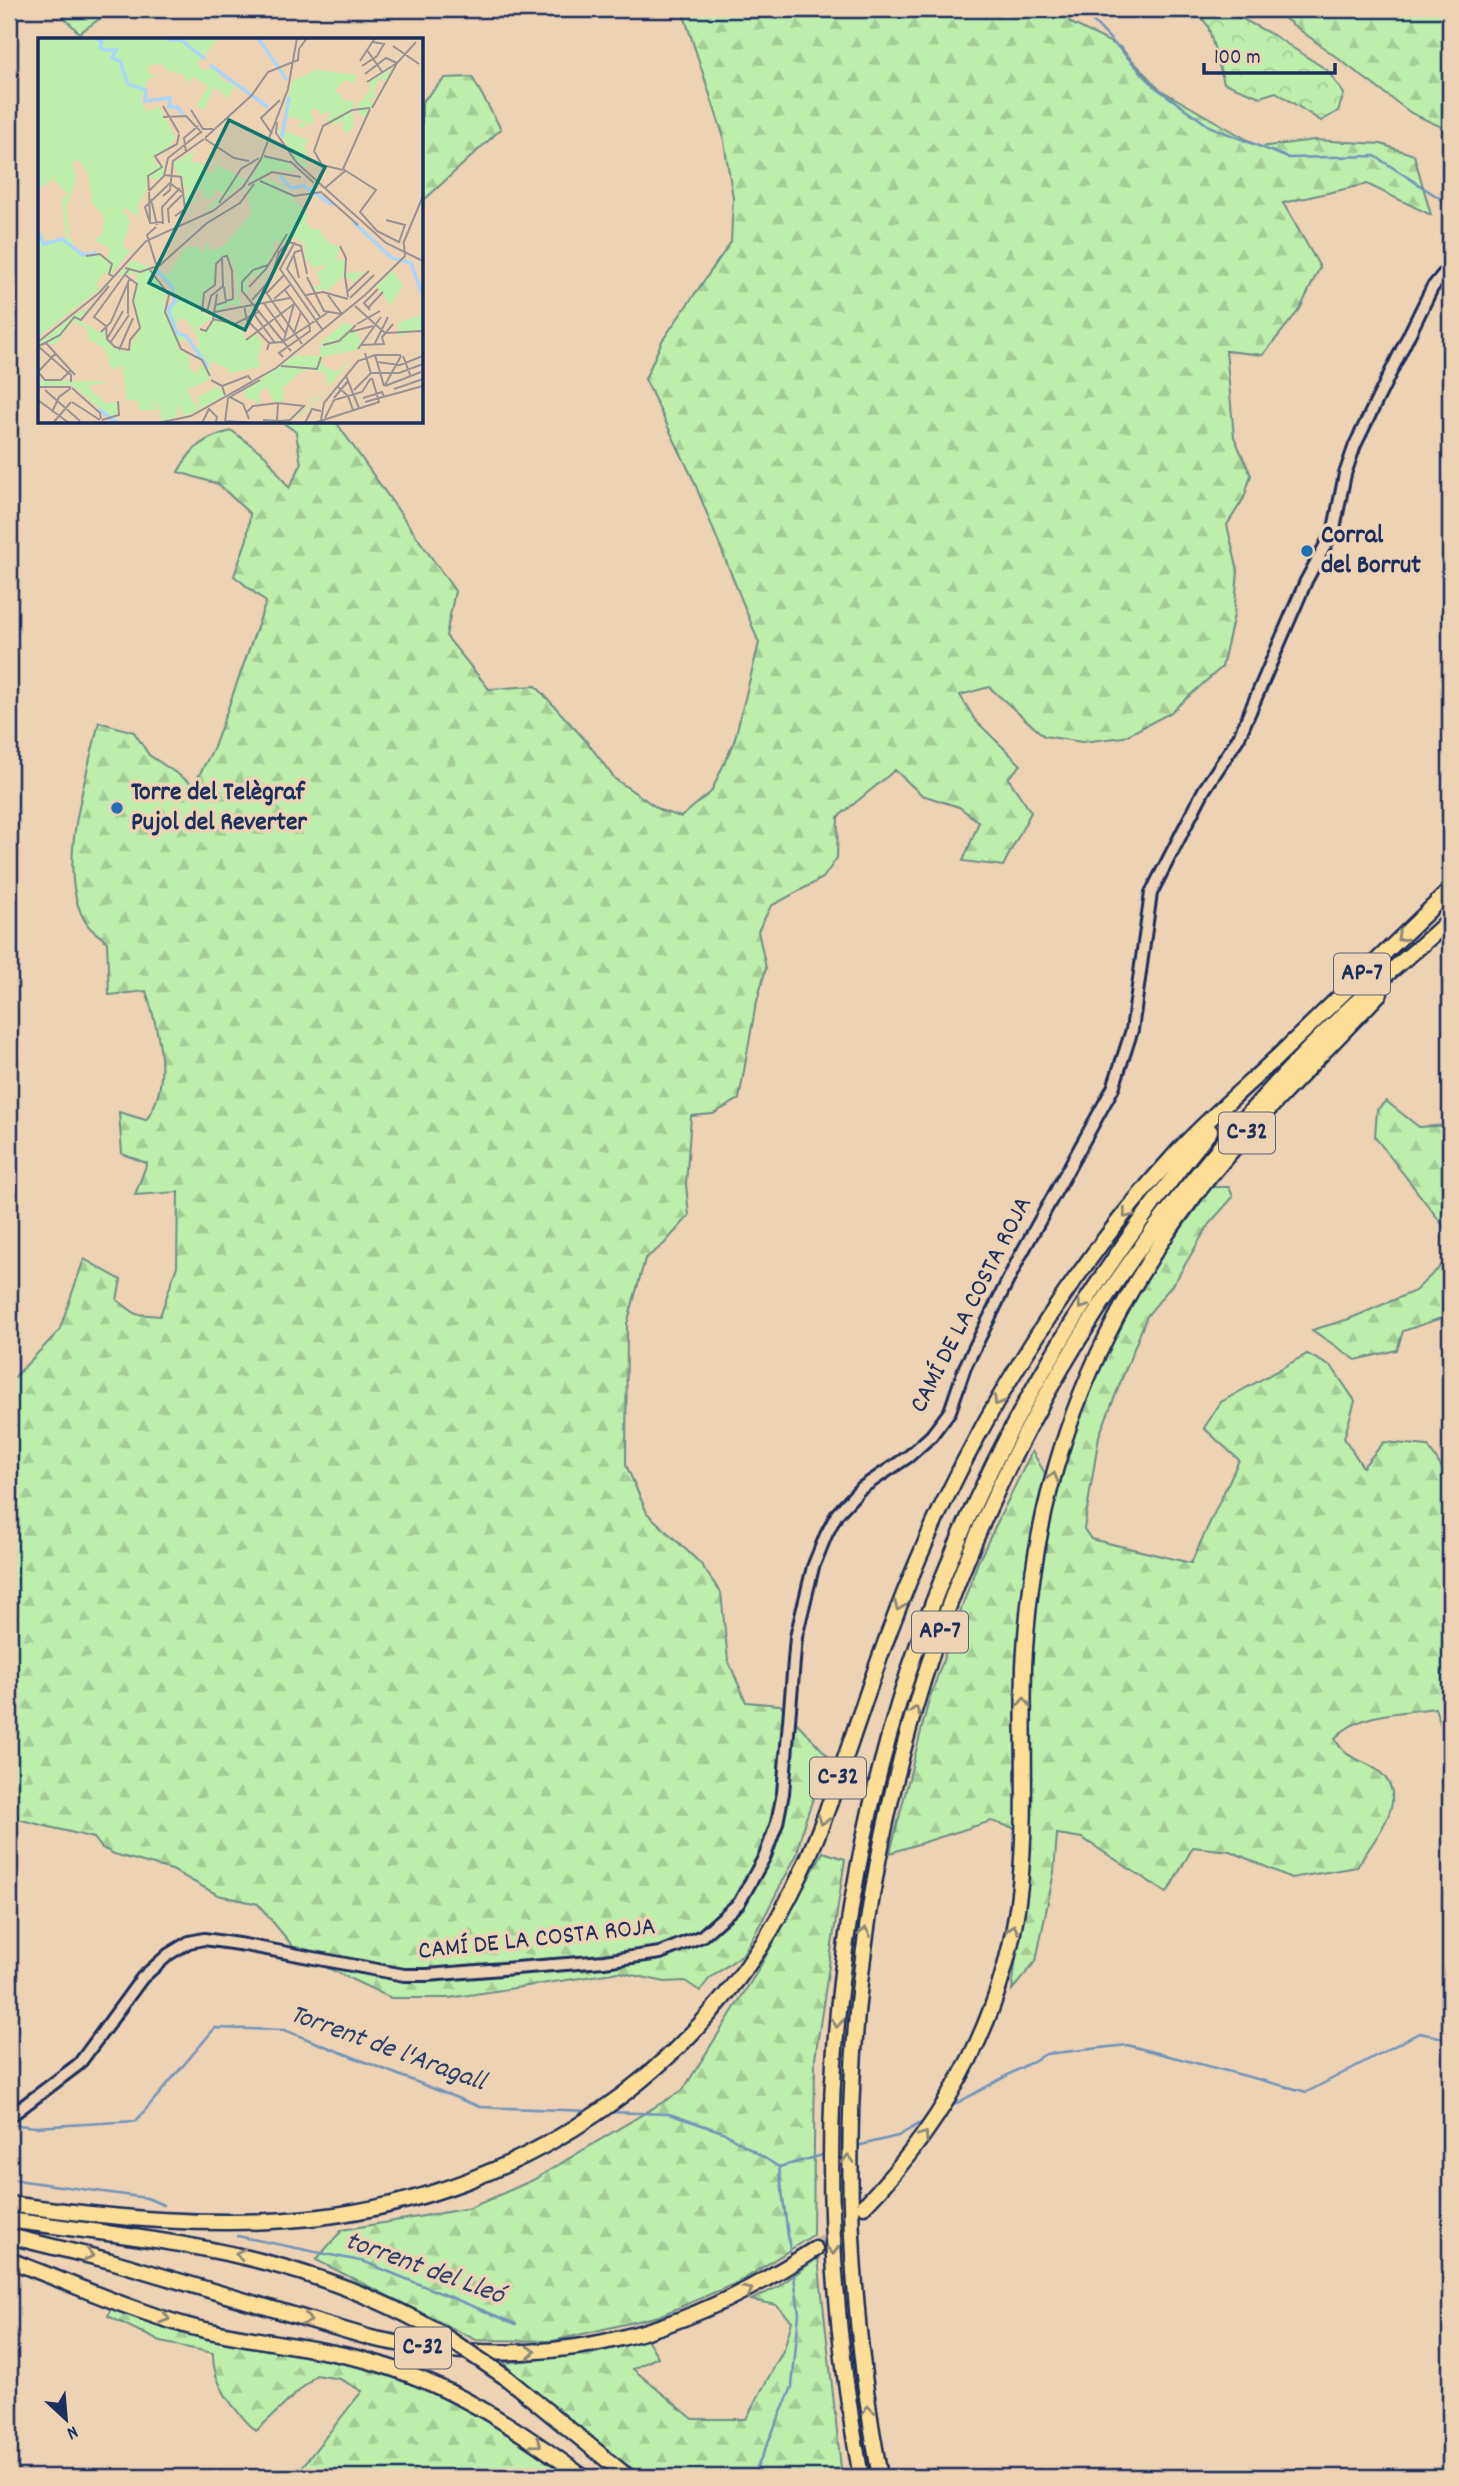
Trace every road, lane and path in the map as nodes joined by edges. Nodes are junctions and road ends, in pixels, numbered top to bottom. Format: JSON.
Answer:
{"nodes":[{"id":1,"x":1450,"y":266,"type":"edge"},
{"id":2,"x":1450,"y":890,"type":"edge"},
{"id":3,"x":1450,"y":919,"type":"edge"},
{"id":4,"x":1430,"y":939,"type":"junction"},
{"id":5,"x":1275,"y":1059,"type":"junction"},
{"id":6,"x":9,"y":2117,"type":"edge"},
{"id":7,"x":9,"y":2204,"type":"edge"},
{"id":8,"x":864,"y":2206,"type":"tunnel mouth"},
{"id":9,"x":9,"y":2220,"type":"edge"},
{"id":10,"x":9,"y":2236,"type":"edge"},
{"id":11,"x":815,"y":2249,"type":"tunnel mouth"},
{"id":12,"x":9,"y":2260,"type":"edge"},
{"id":13,"x":583,"y":2477,"type":"edge"},
{"id":14,"x":628,"y":2477,"type":"edge"},
{"id":15,"x":862,"y":2477,"type":"edge"},
{"id":16,"x":880,"y":2477,"type":"edge"}],
"edges":[{"from":1,"to":6,"type":"street","name":"CAMÍ DE LA COSTA ROJA"},
{"from":2,"to":5,"type":"highway","number":"AP-7","one_way":true},
{"from":3,"to":4,"type":"highway","number":"AP-7"},
{"from":8,"to":4,"type":"highway","number":"C-32","one_way":true},
{"from":16,"to":4,"type":"highway","number":"AP-7","one_way":true},
{"from":5,"to":7,"type":"highway","number":"C-32","one_way":true},
{"from":5,"to":15,"type":"highway","number":"AP-7","one_way":true},
{"from":14,"to":9,"type":"highway","number":"C-32","one_way":true,"bridge":true},
{"from":10,"to":11,"type":"highway","number":"C-32","one_way":true},
{"from":12,"to":13,"type":"highway","number":"C-32","one_way":true}]}
